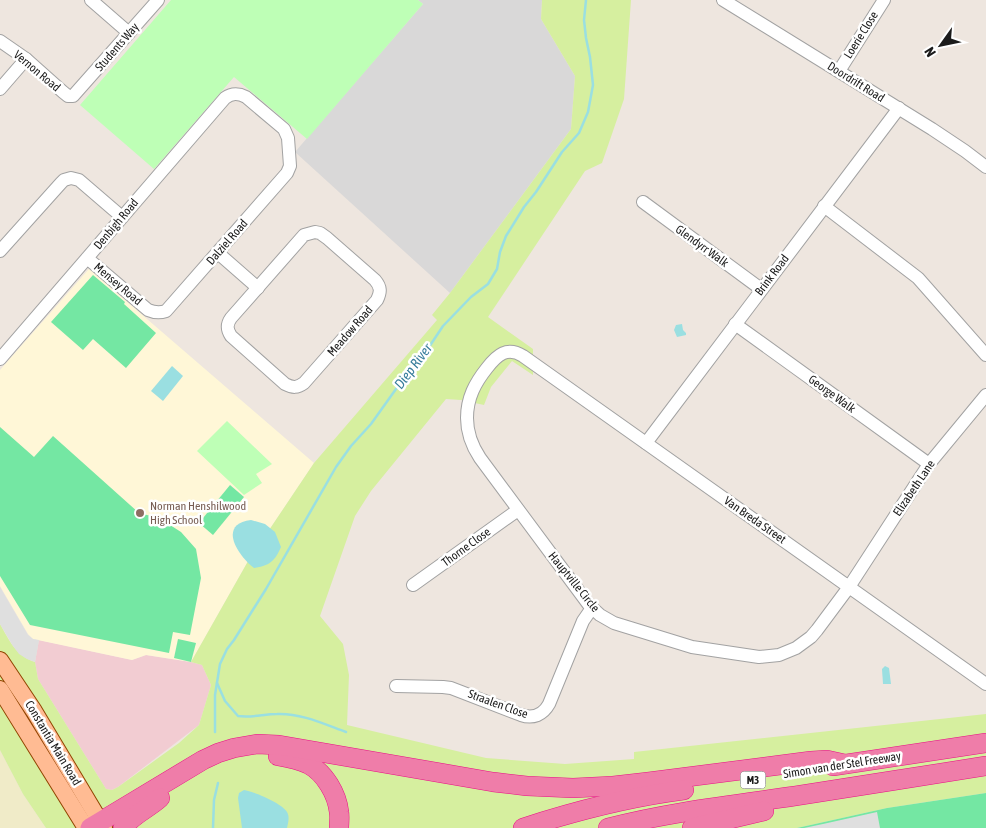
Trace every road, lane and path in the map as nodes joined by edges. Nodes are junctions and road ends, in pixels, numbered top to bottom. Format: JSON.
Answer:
{"nodes":[{"id":1,"x":91,"y":0,"type":"edge"},
{"id":2,"x":158,"y":0,"type":"edge"},
{"id":3,"x":884,"y":0,"type":"edge"},
{"id":4,"x":731,"y":2,"type":"edge"},
{"id":5,"x":129,"y":33,"type":"junction"},
{"id":6,"x":0,"y":41,"type":"edge"},
{"id":7,"x":26,"y":59,"type":"junction"},
{"id":8,"x":839,"y":71,"type":"junction"},
{"id":9,"x":0,"y":89,"type":"edge"},
{"id":10,"x":235,"y":94,"type":"joint"},
{"id":11,"x":76,"y":95,"type":"joint"},
{"id":12,"x":899,"y":108,"type":"junction"},
{"id":13,"x":986,"y":167,"type":"edge"},
{"id":14,"x":644,"y":202,"type":"dead end"},
{"id":15,"x":824,"y":206,"type":"junction"},
{"id":16,"x":122,"y":217,"type":"junction"},
{"id":17,"x":0,"y":252,"type":"edge"},
{"id":18,"x":218,"y":253,"type":"junction"},
{"id":19,"x":87,"y":258,"type":"junction"},
{"id":20,"x":258,"y":288,"type":"junction"},
{"id":21,"x":762,"y":289,"type":"junction"},
{"id":22,"x":148,"y":310,"type":"joint"},
{"id":23,"x":735,"y":324,"type":"junction"},
{"id":24,"x":986,"y":355,"type":"edge"},
{"id":25,"x":523,"y":356,"type":"joint"},
{"id":26,"x":0,"y":359,"type":"edge"},
{"id":27,"x":986,"y":395,"type":"edge"},
{"id":28,"x":646,"y":443,"type":"junction"},
{"id":29,"x":929,"y":464,"type":"junction"},
{"id":30,"x":518,"y":510,"type":"junction"},
{"id":31,"x":413,"y":585,"type":"dead end"},
{"id":32,"x":849,"y":587,"type":"junction"},
{"id":33,"x":592,"y":608,"type":"junction"},
{"id":34,"x":0,"y":660,"type":"edge"},
{"id":35,"x":986,"y":684,"type":"edge"},
{"id":36,"x":396,"y":686,"type":"dead end"},
{"id":37,"x":0,"y":689,"type":"edge"},
{"id":38,"x":986,"y":743,"type":"edge"},
{"id":39,"x":845,"y":764,"type":"junction"},
{"id":40,"x":986,"y":766,"type":"edge"},
{"id":41,"x":884,"y":783,"type":"junction"},
{"id":42,"x":160,"y":798,"type":"junction"},
{"id":43,"x":97,"y":827,"type":"edge"},
{"id":44,"x":123,"y":828,"type":"edge"},
{"id":45,"x":339,"y":828,"type":"edge"},
{"id":46,"x":523,"y":828,"type":"edge"},
{"id":47,"x":608,"y":828,"type":"edge"},
{"id":48,"x":692,"y":828,"type":"edge"}],
"edges":[{"from":1,"to":5,"type":"street"},
{"from":2,"to":5,"type":"street","name":"Students Way"},
{"from":3,"to":8,"type":"street","name":"Loerie Close"},
{"from":4,"to":8,"type":"street","name":"Doordrift Road"},
{"from":5,"to":11,"type":"street","name":"Students Way"},
{"from":6,"to":7,"type":"street","name":"Vernon Road"},
{"from":7,"to":9,"type":"street"},
{"from":7,"to":11,"type":"street","name":"Vernon Road"},
{"from":8,"to":12,"type":"street","name":"Doordrift Road"},
{"from":10,"to":16,"type":"street","name":"Denbigh Road"},
{"from":10,"to":18,"type":"street","name":"Dalziel Road"},
{"from":12,"to":13,"type":"street","name":"Doordrift Road"},
{"from":12,"to":15,"type":"street","name":"Brink Road"},
{"from":14,"to":21,"type":"street","name":"Glendyrr Walk"},
{"from":15,"to":21,"type":"street","name":"Brink Road"},
{"from":15,"to":24,"type":"street"},
{"from":16,"to":17,"type":"street"},
{"from":16,"to":19,"type":"street","name":"Denbigh Road"},
{"from":18,"to":20,"type":"street"},
{"from":18,"to":22,"type":"street","name":"Dalziel Road"},
{"from":19,"to":22,"type":"street","name":"Mensey Road"},
{"from":19,"to":26,"type":"street","name":"Denbigh Road"},
{"from":20,"to":20,"type":"street","name":"Meadow Road"},
{"from":21,"to":23,"type":"street","name":"Brink Road"},
{"from":23,"to":28,"type":"street","name":"Brink Road"},
{"from":23,"to":29,"type":"street","name":"George Walk"},
{"from":25,"to":28,"type":"street","name":"Van Breda Street"},
{"from":25,"to":30,"type":"street","name":"Hauptville Circle"},
{"from":27,"to":29,"type":"street","name":"Elizabeth Lane"},
{"from":28,"to":32,"type":"street","name":"Van Breda Street"},
{"from":29,"to":32,"type":"street","name":"Elizabeth Lane"},
{"from":30,"to":31,"type":"street","name":"Thorne Close"},
{"from":30,"to":33,"type":"street","name":"Hauptville Circle"},
{"from":32,"to":33,"type":"street","name":"Hauptville Circle"},
{"from":32,"to":35,"type":"street","name":"Van Breda Street"},
{"from":33,"to":36,"type":"street","name":"Straalen Close"},
{"from":34,"to":43,"type":"main road","name":"Constantia Main Road"},
{"from":37,"to":43,"type":"main road","name":"Constantia Main Road"},
{"from":38,"to":39,"type":"highway","name":"Simon van der Stel Freeway","number":"M3"},
{"from":39,"to":43,"type":"highway"},
{"from":39,"to":46,"type":"highway","name":"Simon van der Stel Freeway","number":"M3"},
{"from":40,"to":41,"type":"highway","name":"Simon van der Stel Freeway","number":"M3"},
{"from":41,"to":47,"type":"highway","name":"Simon van der Stel Freeway","number":"M3"},
{"from":41,"to":48,"type":"highway"},
{"from":42,"to":43,"type":"highway"},
{"from":42,"to":44,"type":"highway"},
{"from":42,"to":45,"type":"highway"}]}
